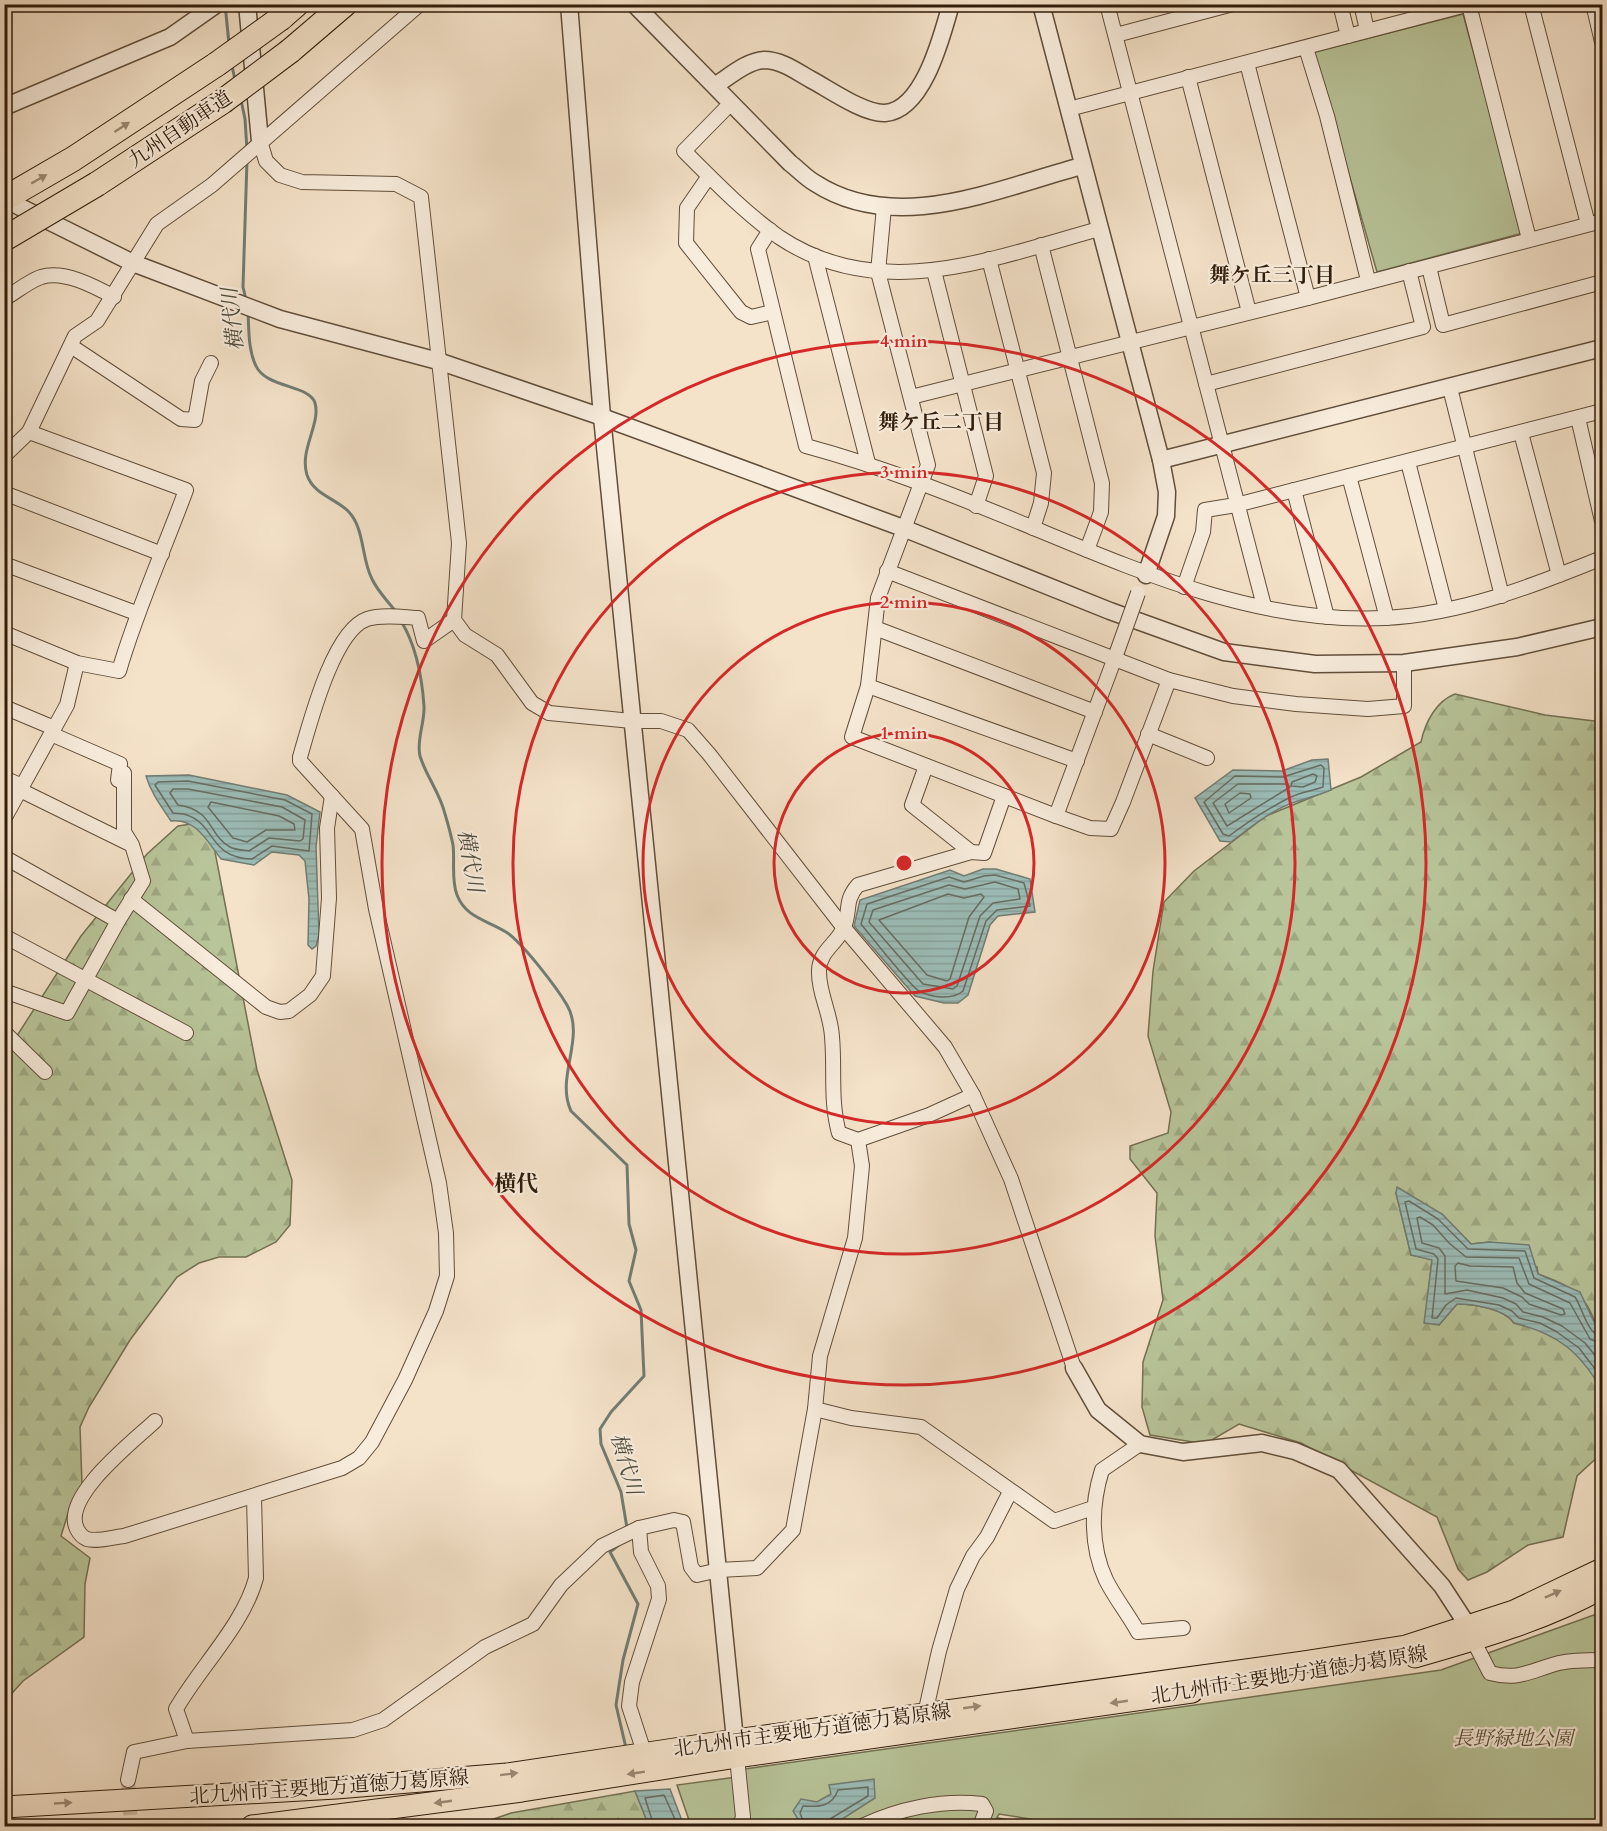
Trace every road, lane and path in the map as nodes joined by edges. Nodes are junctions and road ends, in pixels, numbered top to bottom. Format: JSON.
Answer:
{"nodes":[{"id":1,"x":217,"y":4,"type":"edge"},
{"id":2,"x":248,"y":4,"type":"edge"},
{"id":3,"x":345,"y":4,"type":"edge"},
{"id":4,"x":400,"y":4,"type":"edge"},
{"id":5,"x":420,"y":4,"type":"edge"},
{"id":6,"x":569,"y":4,"type":"edge"},
{"id":7,"x":634,"y":4,"type":"edge"},
{"id":8,"x":951,"y":4,"type":"edge"},
{"id":9,"x":1041,"y":4,"type":"edge"},
{"id":10,"x":1107,"y":4,"type":"edge"},
{"id":11,"x":1233,"y":4,"type":"edge"},
{"id":12,"x":1340,"y":4,"type":"edge"},
{"id":13,"x":1361,"y":4,"type":"edge"},
{"id":14,"x":1531,"y":4,"type":"edge"},
{"id":15,"x":1593,"y":4,"type":"edge"},
{"id":16,"x":1470,"y":5,"type":"edge"},
{"id":17,"x":289,"y":11,"type":"edge"},
{"id":18,"x":401,"y":22,"type":"junction"},
{"id":19,"x":1367,"y":30,"type":"junction"},
{"id":20,"x":1116,"y":35,"type":"junction"},
{"id":21,"x":1348,"y":36,"type":"junction"},
{"id":22,"x":1602,"y":42,"type":"edge"},
{"id":23,"x":1306,"y":48,"type":"junction"},
{"id":24,"x":1247,"y":63,"type":"junction"},
{"id":25,"x":1188,"y":77,"type":"junction"},
{"id":26,"x":716,"y":85,"type":"junction"},
{"id":27,"x":1129,"y":92,"type":"junction"},
{"id":28,"x":731,"y":103,"type":"junction"},
{"id":29,"x":4,"y":107,"type":"edge"},
{"id":30,"x":1069,"y":109,"type":"junction"},
{"id":31,"x":260,"y":141,"type":"junction"},
{"id":32,"x":1082,"y":166,"type":"junction"},
{"id":33,"x":709,"y":176,"type":"junction"},
{"id":34,"x":4,"y":199,"type":"edge"},
{"id":35,"x":884,"y":207,"type":"junction"},
{"id":36,"x":1602,"y":221,"type":"edge"},
{"id":37,"x":1588,"y":224,"type":"junction"},
{"id":38,"x":1099,"y":229,"type":"junction"},
{"id":39,"x":770,"y":230,"type":"junction"},
{"id":40,"x":4,"y":239,"type":"edge"},
{"id":41,"x":1529,"y":239,"type":"junction"},
{"id":42,"x":1041,"y":245,"type":"junction"},
{"id":43,"x":815,"y":256,"type":"junction"},
{"id":44,"x":989,"y":259,"type":"junction"},
{"id":45,"x":132,"y":263,"type":"junction"},
{"id":46,"x":1429,"y":267,"type":"junction"},
{"id":47,"x":934,"y":271,"type":"junction"},
{"id":48,"x":1409,"y":271,"type":"junction"},
{"id":49,"x":878,"y":272,"type":"junction"},
{"id":50,"x":1368,"y":280,"type":"junction"},
{"id":51,"x":1602,"y":282,"type":"edge"},
{"id":52,"x":114,"y":297,"type":"junction"},
{"id":53,"x":1308,"y":298,"type":"junction"},
{"id":54,"x":4,"y":299,"type":"edge"},
{"id":55,"x":773,"y":312,"type":"junction"},
{"id":56,"x":1249,"y":312,"type":"junction"},
{"id":57,"x":1192,"y":327,"type":"junction"},
{"id":58,"x":1130,"y":343,"type":"junction"},
{"id":59,"x":71,"y":346,"type":"junction"},
{"id":60,"x":1602,"y":348,"type":"edge"},
{"id":61,"x":1071,"y":358,"type":"junction"},
{"id":62,"x":438,"y":361,"type":"junction"},
{"id":63,"x":211,"y":363,"type":"dead end"},
{"id":64,"x":1017,"y":370,"type":"junction"},
{"id":65,"x":963,"y":384,"type":"junction"},
{"id":66,"x":1206,"y":384,"type":"junction"},
{"id":67,"x":1450,"y":388,"type":"junction"},
{"id":68,"x":911,"y":397,"type":"junction"},
{"id":69,"x":1602,"y":411,"type":"edge"},
{"id":70,"x":602,"y":417,"type":"junction"},
{"id":71,"x":1578,"y":418,"type":"junction"},
{"id":72,"x":29,"y":432,"type":"junction"},
{"id":73,"x":1521,"y":433,"type":"junction"},
{"id":74,"x":1221,"y":444,"type":"junction"},
{"id":75,"x":1464,"y":447,"type":"junction"},
{"id":76,"x":4,"y":456,"type":"edge"},
{"id":77,"x":1161,"y":459,"type":"junction"},
{"id":78,"x":1408,"y":462,"type":"junction"},
{"id":79,"x":868,"y":463,"type":"junction"},
{"id":80,"x":1349,"y":476,"type":"junction"},
{"id":81,"x":920,"y":485,"type":"junction"},
{"id":82,"x":1294,"y":490,"type":"junction"},
{"id":83,"x":4,"y":493,"type":"edge"},
{"id":84,"x":976,"y":506,"type":"junction"},
{"id":85,"x":1236,"y":506,"type":"junction"},
{"id":86,"x":1602,"y":521,"type":"edge"},
{"id":87,"x":903,"y":528,"type":"junction"},
{"id":88,"x":1033,"y":528,"type":"junction"},
{"id":89,"x":1087,"y":550,"type":"junction"},
{"id":90,"x":162,"y":554,"type":"junction"},
{"id":91,"x":1602,"y":558,"type":"edge"},
{"id":92,"x":4,"y":564,"type":"edge"},
{"id":93,"x":887,"y":571,"type":"junction"},
{"id":94,"x":1146,"y":575,"type":"junction"},
{"id":95,"x":1559,"y":575,"type":"junction"},
{"id":96,"x":1184,"y":586,"type":"junction"},
{"id":97,"x":1502,"y":597,"type":"junction"},
{"id":98,"x":1264,"y":606,"type":"junction"},
{"id":99,"x":1446,"y":609,"type":"junction"},
{"id":100,"x":136,"y":614,"type":"junction"},
{"id":101,"x":1327,"y":617,"type":"junction"},
{"id":102,"x":1387,"y":618,"type":"junction"},
{"id":103,"x":454,"y":620,"type":"junction"},
{"id":104,"x":1602,"y":627,"type":"edge"},
{"id":105,"x":875,"y":628,"type":"junction"},
{"id":106,"x":4,"y":633,"type":"edge"},
{"id":107,"x":1115,"y":656,"type":"junction"},
{"id":108,"x":77,"y":663,"type":"junction"},
{"id":109,"x":1404,"y":663,"type":"junction"},
{"id":110,"x":1168,"y":680,"type":"junction"},
{"id":111,"x":868,"y":686,"type":"junction"},
{"id":112,"x":4,"y":707,"type":"edge"},
{"id":113,"x":1095,"y":712,"type":"junction"},
{"id":114,"x":632,"y":721,"type":"junction"},
{"id":115,"x":53,"y":731,"type":"junction"},
{"id":116,"x":1148,"y":734,"type":"junction"},
{"id":117,"x":1208,"y":758,"type":"dead end"},
{"id":118,"x":1077,"y":760,"type":"junction"},
{"id":119,"x":926,"y":766,"type":"junction"},
{"id":120,"x":4,"y":778,"type":"edge"},
{"id":121,"x":21,"y":788,"type":"junction"},
{"id":122,"x":332,"y":796,"type":"junction"},
{"id":123,"x":1004,"y":796,"type":"junction"},
{"id":124,"x":1056,"y":816,"type":"junction"},
{"id":125,"x":4,"y":819,"type":"edge"},
{"id":126,"x":132,"y":845,"type":"junction"},
{"id":127,"x":971,"y":852,"type":"junction"},
{"id":128,"x":4,"y":857,"type":"edge"},
{"id":129,"x":131,"y":899,"type":"junction"},
{"id":130,"x":118,"y":921,"type":"junction"},
{"id":131,"x":844,"y":928,"type":"junction"},
{"id":132,"x":4,"y":936,"type":"edge"},
{"id":133,"x":87,"y":978,"type":"junction"},
{"id":134,"x":4,"y":991,"type":"edge"},
{"id":135,"x":186,"y":1033,"type":"dead end"},
{"id":136,"x":7,"y":1037,"type":"edge"},
{"id":137,"x":45,"y":1072,"type":"dead end"},
{"id":138,"x":974,"y":1095,"type":"junction"},
{"id":139,"x":858,"y":1140,"type":"junction"},
{"id":140,"x":1074,"y":1368,"type":"joint"},
{"id":141,"x":816,"y":1409,"type":"junction"},
{"id":142,"x":155,"y":1421,"type":"dead end"},
{"id":143,"x":1140,"y":1444,"type":"junction"},
{"id":144,"x":1010,"y":1492,"type":"junction"},
{"id":145,"x":254,"y":1497,"type":"junction"},
{"id":146,"x":1093,"y":1508,"type":"junction"},
{"id":147,"x":639,"y":1528,"type":"junction"},
{"id":148,"x":1602,"y":1569,"type":"edge"},
{"id":149,"x":719,"y":1570,"type":"junction"},
{"id":150,"x":1602,"y":1588,"type":"edge"},
{"id":151,"x":1183,"y":1628,"type":"dead end"},
{"id":152,"x":1470,"y":1634,"type":"junction"},
{"id":153,"x":1602,"y":1660,"type":"edge"},
{"id":154,"x":925,"y":1714,"type":"junction"},
{"id":155,"x":188,"y":1741,"type":"junction"},
{"id":156,"x":642,"y":1746,"type":"dead end"},
{"id":157,"x":736,"y":1748,"type":"junction"},
{"id":158,"x":128,"y":1780,"type":"tunnel mouth"},
{"id":159,"x":4,"y":1807,"type":"edge"},
{"id":160,"x":252,"y":1827,"type":"edge"},
{"id":161,"x":740,"y":1827,"type":"edge"},
{"id":162,"x":862,"y":1827,"type":"edge"},
{"id":163,"x":980,"y":1827,"type":"edge"}],
"edges":[{"from":1,"to":29,"type":"street"},
{"from":2,"to":31,"type":"street"},
{"from":3,"to":40,"type":"highway","name":"九州自動車道","bridge":true},
{"from":4,"to":18,"type":"street"},
{"from":5,"to":18,"type":"street"},
{"from":6,"to":70,"type":"street"},
{"from":7,"to":26,"type":"street"},
{"from":8,"to":26,"type":"street"},
{"from":9,"to":30,"type":"street"},
{"from":10,"to":20,"type":"street"},
{"from":11,"to":20,"type":"street"},
{"from":12,"to":21,"type":"street"},
{"from":13,"to":19,"type":"street"},
{"from":14,"to":37,"type":"street"},
{"from":15,"to":22,"type":"street"},
{"from":16,"to":19,"type":"street"},
{"from":16,"to":41,"type":"street"},
{"from":34,"to":17,"type":"highway","name":"九州自動車道","one_way":true,"bridge":true},
{"from":18,"to":31,"type":"street"},
{"from":19,"to":21,"type":"street"},
{"from":20,"to":27,"type":"street"},
{"from":21,"to":23,"type":"street"},
{"from":23,"to":24,"type":"street"},
{"from":23,"to":50,"type":"street"},
{"from":24,"to":25,"type":"street"},
{"from":24,"to":53,"type":"street"},
{"from":25,"to":27,"type":"street"},
{"from":25,"to":56,"type":"street"},
{"from":26,"to":28,"type":"street"},
{"from":27,"to":30,"type":"street"},
{"from":27,"to":57,"type":"street"},
{"from":28,"to":33,"type":"street"},
{"from":28,"to":35,"type":"street"},
{"from":30,"to":32,"type":"street"},
{"from":31,"to":45,"type":"street"},
{"from":31,"to":62,"type":"street"},
{"from":32,"to":35,"type":"street"},
{"from":32,"to":38,"type":"street"},
{"from":33,"to":39,"type":"street"},
{"from":33,"to":55,"type":"street"},
{"from":34,"to":45,"type":"street"},
{"from":35,"to":49,"type":"street"},
{"from":36,"to":37,"type":"street"},
{"from":37,"to":41,"type":"street"},
{"from":38,"to":42,"type":"street"},
{"from":38,"to":58,"type":"street"},
{"from":39,"to":43,"type":"street"},
{"from":39,"to":55,"type":"street"},
{"from":41,"to":46,"type":"street"},
{"from":42,"to":44,"type":"street"},
{"from":42,"to":61,"type":"street"},
{"from":43,"to":49,"type":"street"},
{"from":43,"to":79,"type":"street"},
{"from":44,"to":47,"type":"street"},
{"from":44,"to":64,"type":"street"},
{"from":45,"to":52,"type":"street"},
{"from":45,"to":62,"type":"street"},
{"from":46,"to":48,"type":"street"},
{"from":46,"to":51,"type":"street"},
{"from":47,"to":49,"type":"street"},
{"from":47,"to":65,"type":"street"},
{"from":48,"to":50,"type":"street"},
{"from":48,"to":66,"type":"street"},
{"from":49,"to":68,"type":"street"},
{"from":50,"to":53,"type":"street"},
{"from":52,"to":54,"type":"street"},
{"from":52,"to":59,"type":"street"},
{"from":53,"to":56,"type":"street"},
{"from":55,"to":79,"type":"street"},
{"from":56,"to":57,"type":"street"},
{"from":57,"to":58,"type":"street"},
{"from":57,"to":66,"type":"street"},
{"from":58,"to":61,"type":"street"},
{"from":58,"to":77,"type":"street"},
{"from":59,"to":63,"type":"street"},
{"from":59,"to":72,"type":"street"},
{"from":60,"to":67,"type":"street"},
{"from":61,"to":64,"type":"street"},
{"from":61,"to":89,"type":"street"},
{"from":62,"to":70,"type":"street"},
{"from":62,"to":103,"type":"street"},
{"from":64,"to":65,"type":"street"},
{"from":64,"to":88,"type":"street"},
{"from":65,"to":68,"type":"street"},
{"from":65,"to":84,"type":"street"},
{"from":66,"to":74,"type":"street"},
{"from":67,"to":74,"type":"street"},
{"from":67,"to":75,"type":"street"},
{"from":68,"to":81,"type":"street"},
{"from":69,"to":71,"type":"street"},
{"from":70,"to":87,"type":"street"},
{"from":70,"to":114,"type":"street"},
{"from":71,"to":73,"type":"street"},
{"from":71,"to":86,"type":"street"},
{"from":72,"to":76,"type":"street"},
{"from":72,"to":90,"type":"street"},
{"from":73,"to":75,"type":"street"},
{"from":73,"to":95,"type":"street"},
{"from":74,"to":77,"type":"street"},
{"from":74,"to":85,"type":"street"},
{"from":75,"to":78,"type":"street"},
{"from":75,"to":97,"type":"street"},
{"from":77,"to":94,"type":"street"},
{"from":78,"to":80,"type":"street"},
{"from":78,"to":99,"type":"street"},
{"from":79,"to":81,"type":"street"},
{"from":80,"to":82,"type":"street"},
{"from":80,"to":102,"type":"street"},
{"from":81,"to":84,"type":"street"},
{"from":81,"to":87,"type":"street"},
{"from":82,"to":85,"type":"street"},
{"from":82,"to":101,"type":"street"},
{"from":83,"to":90,"type":"street"},
{"from":84,"to":88,"type":"street"},
{"from":85,"to":96,"type":"street"},
{"from":85,"to":98,"type":"street"},
{"from":87,"to":93,"type":"street"},
{"from":87,"to":109,"type":"street"},
{"from":88,"to":89,"type":"street"},
{"from":89,"to":94,"type":"street"},
{"from":90,"to":100,"type":"street"},
{"from":91,"to":95,"type":"street"},
{"from":92,"to":100,"type":"street"},
{"from":93,"to":105,"type":"street"},
{"from":93,"to":107,"type":"street"},
{"from":94,"to":96,"type":"street"},
{"from":94,"to":107,"type":"street","bridge":true},
{"from":95,"to":97,"type":"street"},
{"from":96,"to":98,"type":"street"},
{"from":97,"to":99,"type":"street"},
{"from":98,"to":101,"type":"street"},
{"from":99,"to":102,"type":"street"},
{"from":100,"to":108,"type":"street"},
{"from":101,"to":102,"type":"street"},
{"from":103,"to":114,"type":"street"},
{"from":103,"to":122,"type":"street"},
{"from":104,"to":109,"type":"street"},
{"from":105,"to":111,"type":"street"},
{"from":105,"to":113,"type":"street"},
{"from":106,"to":108,"type":"street"},
{"from":107,"to":110,"type":"street"},
{"from":107,"to":113,"type":"street"},
{"from":108,"to":115,"type":"street"},
{"from":109,"to":110,"type":"street"},
{"from":110,"to":116,"type":"street"},
{"from":111,"to":118,"type":"street"},
{"from":111,"to":119,"type":"street"},
{"from":112,"to":115,"type":"street"},
{"from":113,"to":118,"type":"street"},
{"from":114,"to":131,"type":"street"},
{"from":114,"to":149,"type":"street"},
{"from":115,"to":121,"type":"street"},
{"from":115,"to":126,"type":"street"},
{"from":116,"to":117,"type":"street"},
{"from":116,"to":124,"type":"street"},
{"from":118,"to":124,"type":"street"},
{"from":119,"to":123,"type":"street"},
{"from":119,"to":127,"type":"street"},
{"from":120,"to":121,"type":"street"},
{"from":121,"to":125,"type":"street"},
{"from":121,"to":126,"type":"street"},
{"from":122,"to":129,"type":"street"},
{"from":122,"to":145,"type":"street"},
{"from":123,"to":124,"type":"street"},
{"from":123,"to":127,"type":"street"},
{"from":126,"to":129,"type":"street"},
{"from":127,"to":131,"type":"street"},
{"from":128,"to":130,"type":"street"},
{"from":129,"to":130,"type":"street"},
{"from":130,"to":133,"type":"street"},
{"from":131,"to":138,"type":"street"},
{"from":131,"to":139,"type":"street"},
{"from":132,"to":133,"type":"street"},
{"from":133,"to":134,"type":"street"},
{"from":133,"to":135,"type":"street"},
{"from":136,"to":137,"type":"street"},
{"from":138,"to":139,"type":"street"},
{"from":138,"to":140,"type":"street"},
{"from":139,"to":141,"type":"street"},
{"from":140,"to":143,"type":"street"},
{"from":141,"to":144,"type":"street"},
{"from":141,"to":149,"type":"street"},
{"from":142,"to":145,"type":"street"},
{"from":143,"to":146,"type":"street"},
{"from":143,"to":152,"type":"street"},
{"from":144,"to":146,"type":"street"},
{"from":144,"to":154,"type":"street"},
{"from":145,"to":155,"type":"street"},
{"from":146,"to":151,"type":"street"},
{"from":147,"to":149,"type":"street"},
{"from":147,"to":155,"type":"street"},
{"from":147,"to":156,"type":"street"},
{"from":152,"to":148,"type":"main road","name":"北九州市主要地方道徳力葛原線","one_way":true},
{"from":149,"to":157,"type":"street"},
{"from":150,"to":152,"type":"main road","name":"北九州市主要地方道徳力葛原線"},
{"from":152,"to":153,"type":"street"},
{"from":154,"to":152,"type":"main road","name":"北九州市主要地方道徳力葛原線","one_way":true},
{"from":152,"to":157,"type":"main road","name":"北九州市主要地方道徳力葛原線","one_way":true},
{"from":154,"to":157,"type":"main road","name":"北九州市主要地方道徳力葛原線"},
{"from":155,"to":158,"type":"street"},
{"from":159,"to":157,"type":"main road","name":"北九州市主要地方道徳力葛原線","one_way":true},
{"from":157,"to":160,"type":"main road","name":"北九州市主要地方道徳力葛原線","one_way":true},
{"from":157,"to":161,"type":"street"},
{"from":162,"to":163,"type":"street"}]}
